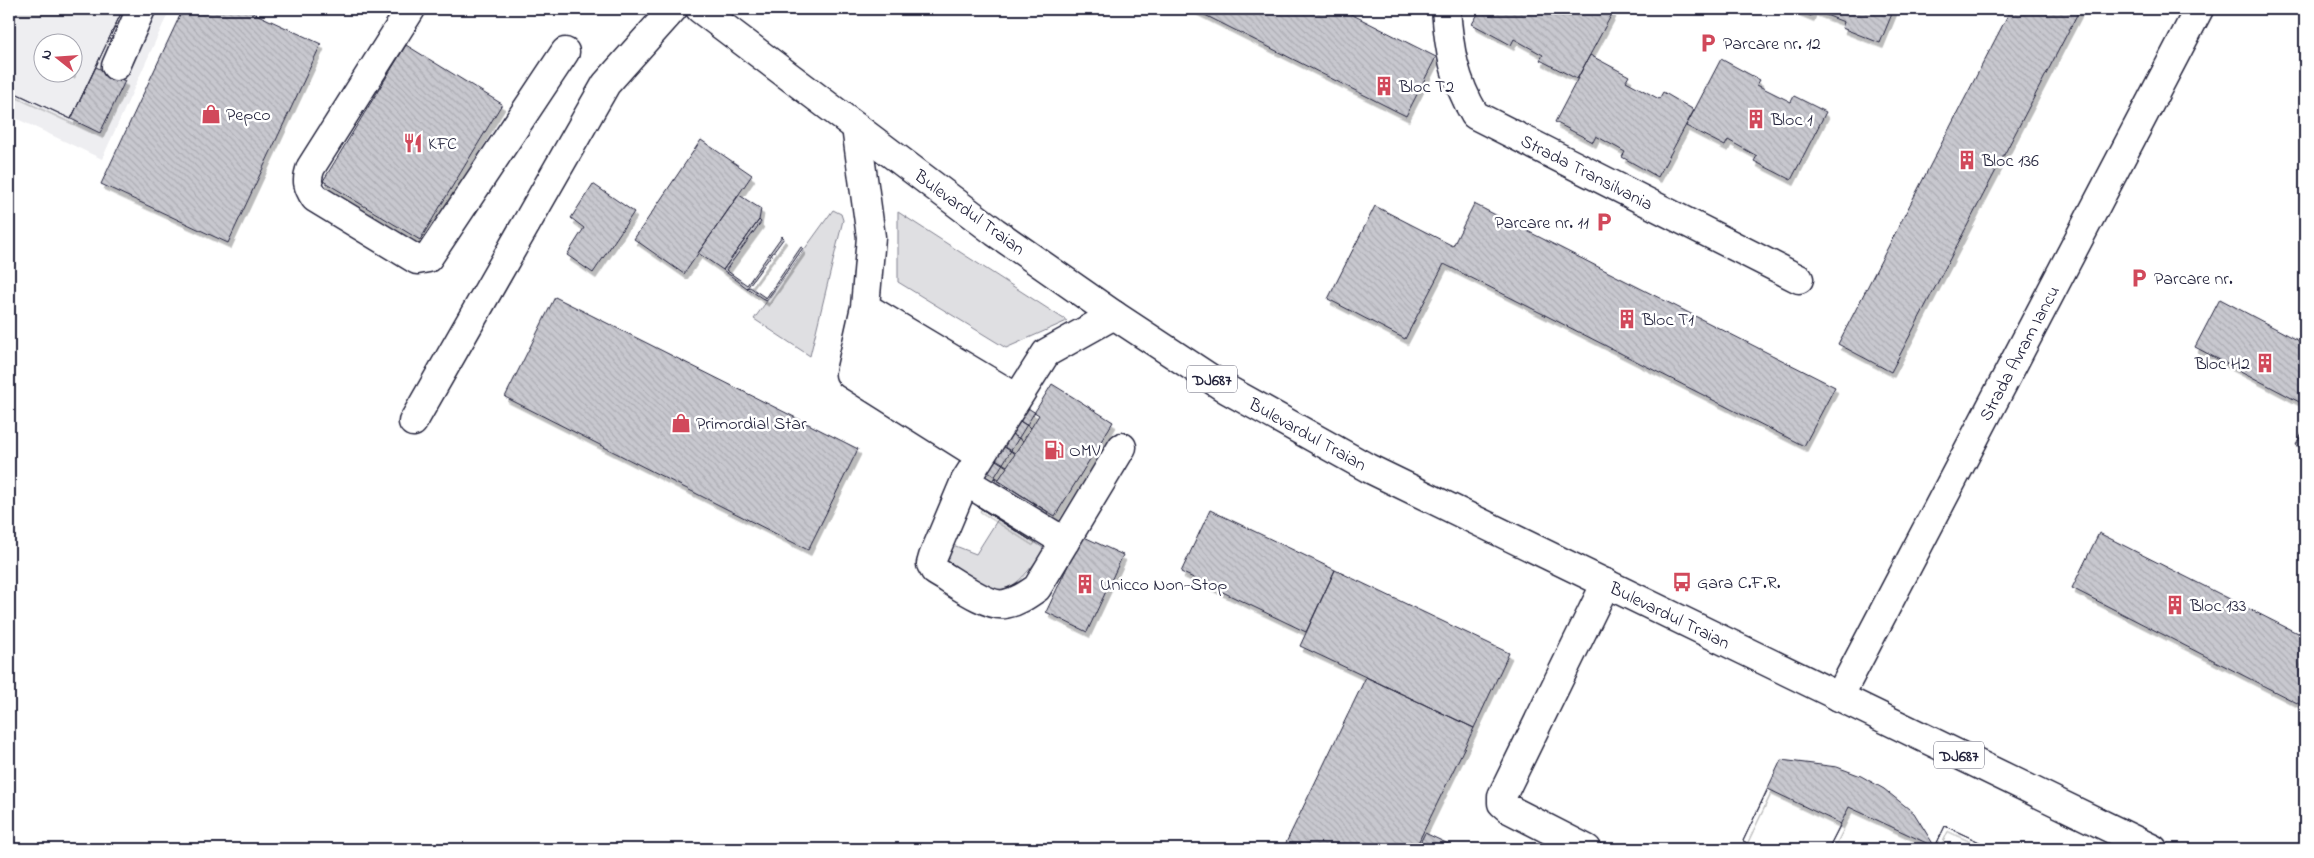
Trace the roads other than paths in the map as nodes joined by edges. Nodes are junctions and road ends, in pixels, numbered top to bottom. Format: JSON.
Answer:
{"nodes":[{"id":1,"x":141,"y":9,"type":"edge"},
{"id":2,"x":411,"y":9,"type":"edge"},
{"id":3,"x":673,"y":9,"type":"edge"},
{"id":4,"x":700,"y":9,"type":"edge"},
{"id":5,"x":1446,"y":9,"type":"edge"},
{"id":6,"x":2198,"y":9,"type":"edge"},
{"id":7,"x":565,"y":52,"type":"dead end"},
{"id":8,"x":116,"y":66,"type":"dead end"},
{"id":9,"x":856,"y":127,"type":"junction"},
{"id":10,"x":1799,"y":279,"type":"dead end"},
{"id":11,"x":1114,"y":315,"type":"junction"},
{"id":12,"x":861,"y":329,"type":"junction"},
{"id":13,"x":413,"y":422,"type":"dead end"},
{"id":14,"x":999,"y":427,"type":"junction"},
{"id":15,"x":1122,"y":447,"type":"dead end"},
{"id":16,"x":965,"y":481,"type":"junction"},
{"id":17,"x":1065,"y":542,"type":"junction"},
{"id":18,"x":1606,"y":584,"type":"junction"},
{"id":19,"x":1840,"y":697,"type":"junction"},
{"id":20,"x":1587,"y":849,"type":"edge"},
{"id":21,"x":2153,"y":849,"type":"edge"}],
"edges":[{"from":1,"to":8,"type":"main road"},
{"from":2,"to":7,"type":"main road"},
{"from":3,"to":13,"type":"main road"},
{"from":4,"to":9,"type":"main road","name":"Bulevardul Traian","number":"DJ687"},
{"from":5,"to":10,"type":"main road","name":"Strada Transilvania"},
{"from":6,"to":19,"type":"main road","name":"Strada Avram Iancu"},
{"from":9,"to":11,"type":"main road","name":"Bulevardul Traian","number":"DJ687"},
{"from":9,"to":12,"type":"main road"},
{"from":11,"to":14,"type":"main road"},
{"from":11,"to":18,"type":"main road","name":"Bulevardul Traian","number":"DJ687"},
{"from":12,"to":14,"type":"main road"},
{"from":12,"to":14,"type":"main road"},
{"from":14,"to":16,"type":"main road"},
{"from":15,"to":17,"type":"main road"},
{"from":16,"to":17,"type":"main road"},
{"from":16,"to":17,"type":"main road"},
{"from":18,"to":19,"type":"main road","name":"Bulevardul Traian","number":"DJ687"},
{"from":18,"to":20,"type":"main road"},
{"from":19,"to":21,"type":"main road","number":"DJ687"}]}
